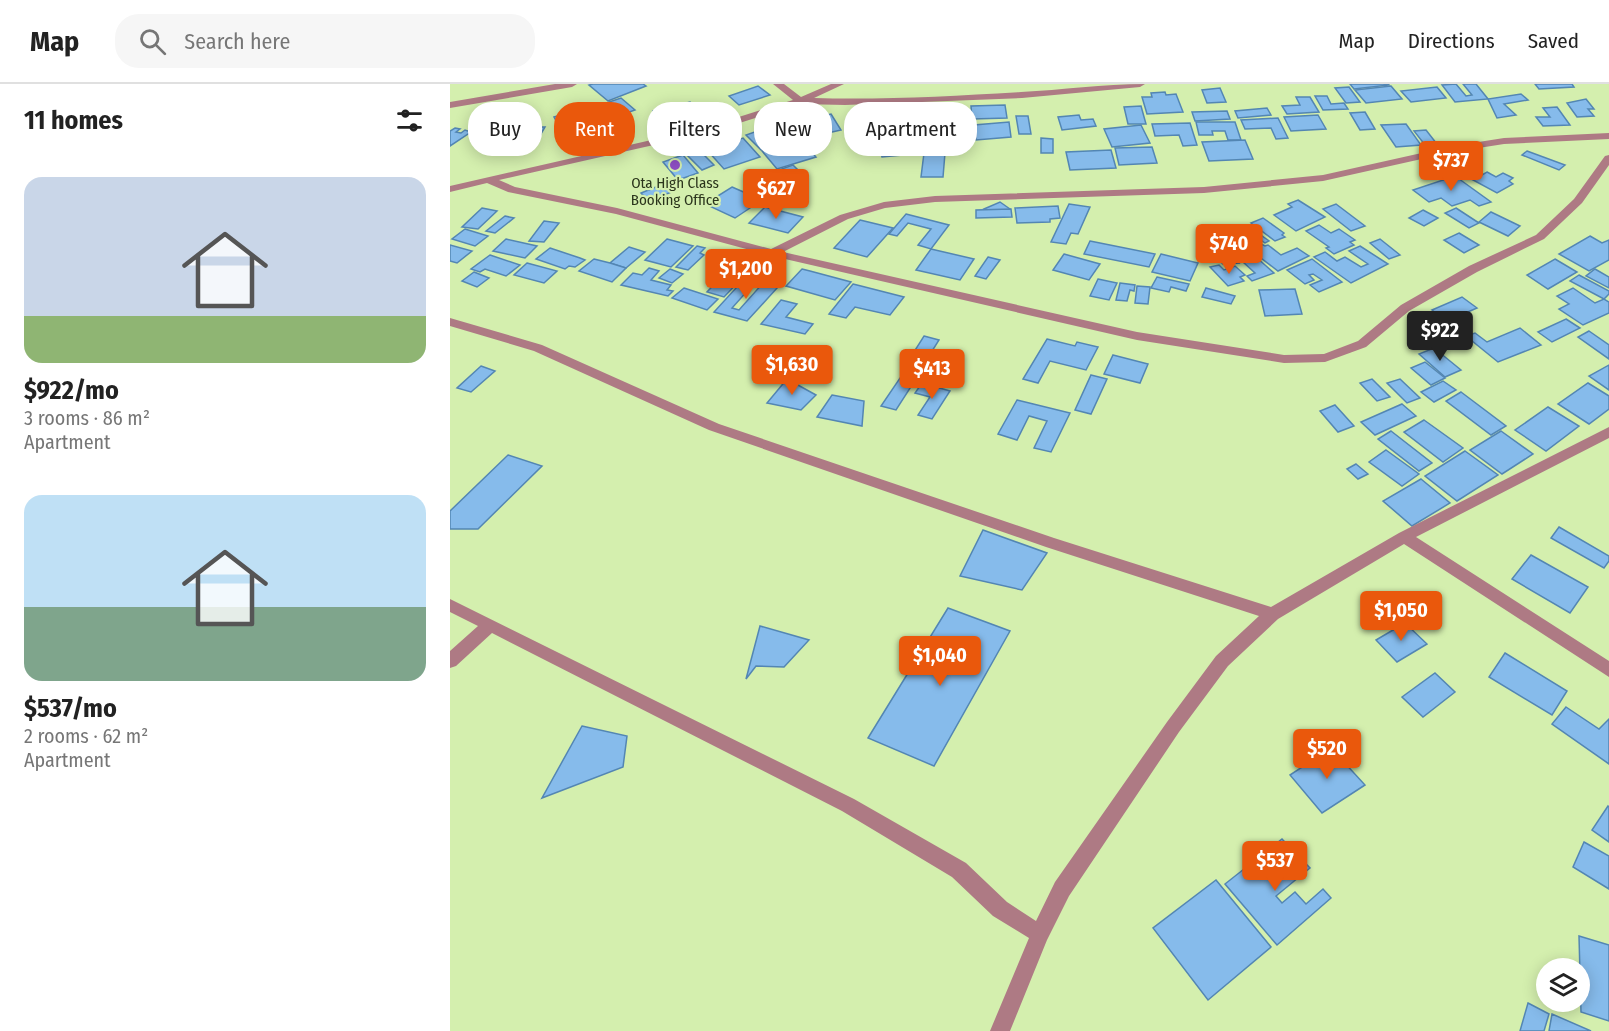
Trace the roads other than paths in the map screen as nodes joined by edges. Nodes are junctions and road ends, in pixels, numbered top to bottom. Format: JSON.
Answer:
{"nodes":[{"id":1,"x":572,"y":84,"type":"edge"},
{"id":2,"x":778,"y":84,"type":"edge"},
{"id":3,"x":839,"y":84,"type":"edge"},
{"id":4,"x":1140,"y":84,"type":"edge"},
{"id":5,"x":800,"y":101,"type":"junction"},
{"id":6,"x":450,"y":105,"type":"edge"},
{"id":7,"x":1609,"y":136,"type":"edge"},
{"id":8,"x":1609,"y":158,"type":"edge"},
{"id":9,"x":489,"y":180,"type":"junction"},
{"id":10,"x":450,"y":189,"type":"edge"},
{"id":11,"x":772,"y":254,"type":"junction"},
{"id":12,"x":450,"y":322,"type":"edge"},
{"id":13,"x":1609,"y":432,"type":"edge"},
{"id":14,"x":1404,"y":537,"type":"junction"},
{"id":15,"x":450,"y":605,"type":"edge"},
{"id":16,"x":1272,"y":614,"type":"junction"},
{"id":17,"x":490,"y":625,"type":"junction"},
{"id":18,"x":450,"y":661,"type":"edge"},
{"id":19,"x":1609,"y":670,"type":"edge"},
{"id":20,"x":1040,"y":934,"type":"junction"},
{"id":21,"x":1000,"y":1031,"type":"edge"}],
"edges":[{"from":1,"to":6,"type":"street"},
{"from":2,"to":5,"type":"street"},
{"from":3,"to":5,"type":"street"},
{"from":4,"to":5,"type":"street"},
{"from":5,"to":9,"type":"street"},
{"from":7,"to":11,"type":"street"},
{"from":8,"to":11,"type":"street"},
{"from":9,"to":10,"type":"street"},
{"from":9,"to":11,"type":"street"},
{"from":12,"to":16,"type":"street"},
{"from":13,"to":14,"type":"street"},
{"from":14,"to":16,"type":"street"},
{"from":14,"to":19,"type":"street"},
{"from":15,"to":17,"type":"street"},
{"from":16,"to":20,"type":"street"},
{"from":17,"to":18,"type":"street"},
{"from":17,"to":20,"type":"street"},
{"from":20,"to":21,"type":"street"}]}
